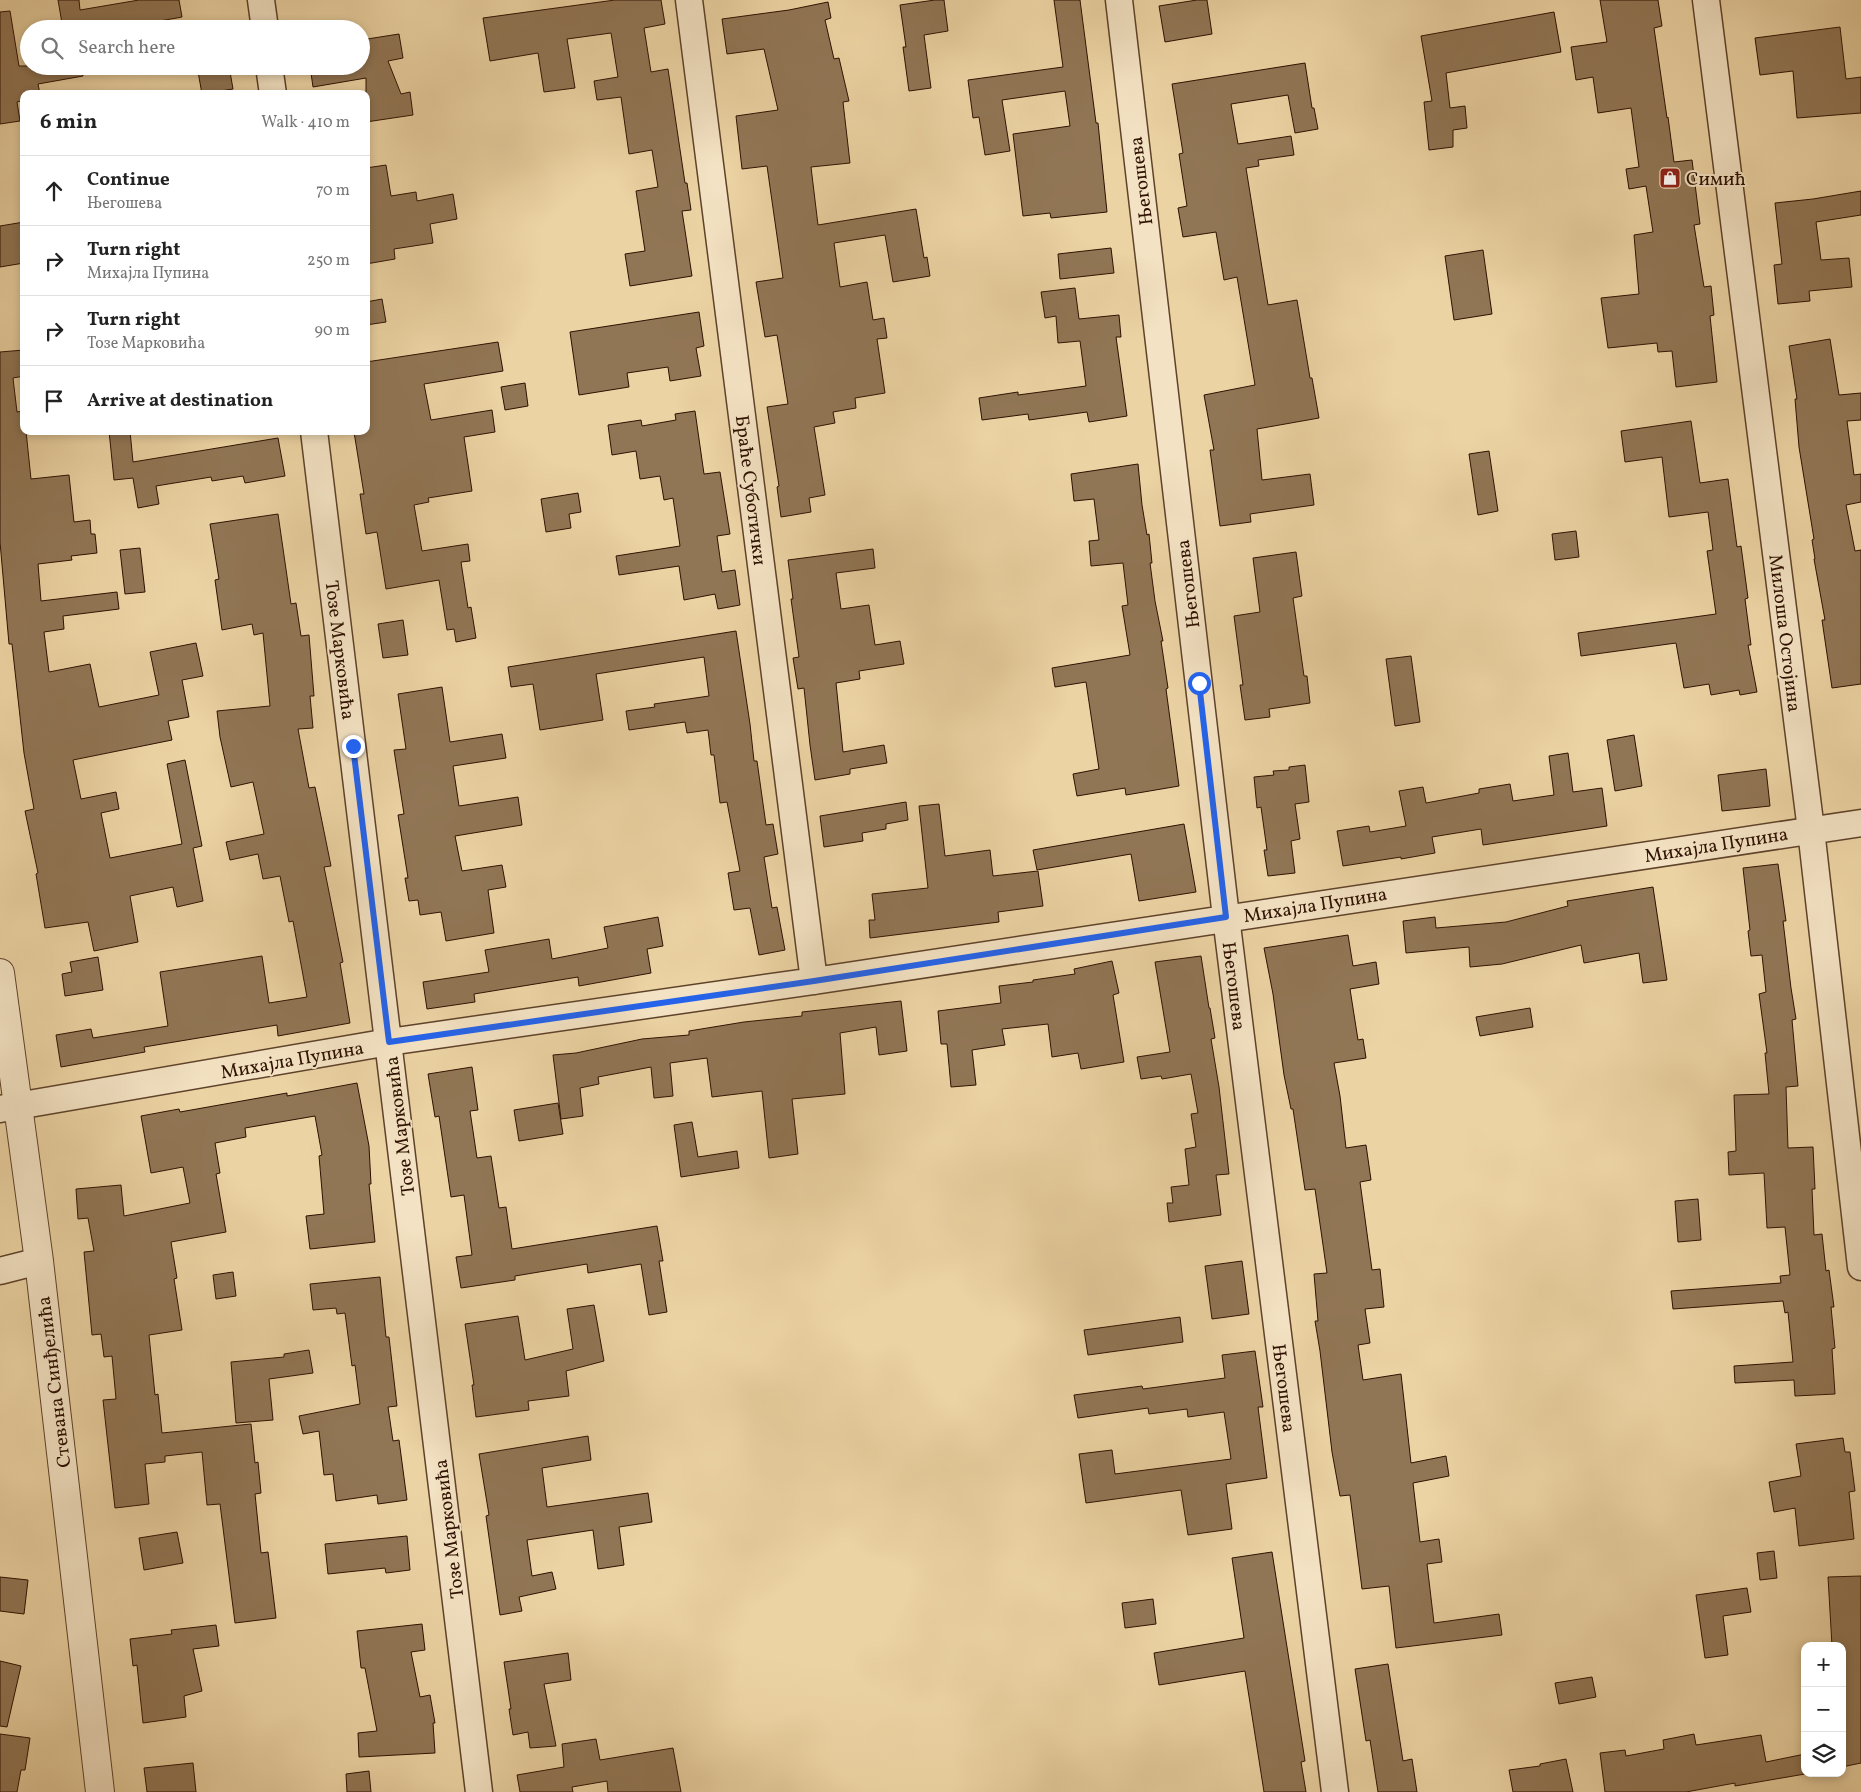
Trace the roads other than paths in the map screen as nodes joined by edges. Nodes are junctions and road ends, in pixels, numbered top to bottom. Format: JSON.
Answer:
{"nodes":[{"id":1,"x":261,"y":0,"type":"edge"},
{"id":2,"x":689,"y":0,"type":"edge"},
{"id":3,"x":1119,"y":0,"type":"edge"},
{"id":4,"x":1706,"y":0,"type":"edge"},
{"id":5,"x":264,"y":20,"type":"edge"},
{"id":6,"x":270,"y":75,"type":"edge"},
{"id":7,"x":272,"y":90,"type":"edge"},
{"id":8,"x":314,"y":435,"type":"edge"},
{"id":9,"x":1861,"y":823,"type":"edge"},
{"id":10,"x":1811,"y":830,"type":"junction"},
{"id":11,"x":1226,"y":917,"type":"junction"},
{"id":12,"x":0,"y":973,"type":"edge"},
{"id":13,"x":814,"y":981,"type":"junction"},
{"id":14,"x":389,"y":1042,"type":"junction"},
{"id":15,"x":9,"y":1108,"type":"edge"},
{"id":16,"x":39,"y":1261,"type":"junction"},
{"id":17,"x":1861,"y":1266,"type":"edge"},
{"id":18,"x":0,"y":1271,"type":"edge"},
{"id":19,"x":100,"y":1792,"type":"edge"},
{"id":20,"x":480,"y":1792,"type":"edge"},
{"id":21,"x":1335,"y":1792,"type":"edge"}],
"edges":[{"from":1,"to":5,"type":"street"},
{"from":2,"to":13,"type":"street","name":"Браће Суботички"},
{"from":3,"to":11,"type":"street","name":"Његошева"},
{"from":4,"to":10,"type":"street","name":"Милоша Остојина"},
{"from":6,"to":7,"type":"street"},
{"from":8,"to":14,"type":"street","name":"Тозе Марковића"},
{"from":9,"to":10,"type":"street","name":"Михајла Пупина"},
{"from":10,"to":11,"type":"street","name":"Михајла Пупина"},
{"from":10,"to":17,"type":"street","name":"Милоша Остојина"},
{"from":11,"to":13,"type":"street","name":"Михајла Пупина"},
{"from":11,"to":21,"type":"street","name":"Његошева"},
{"from":12,"to":15,"type":"street","name":"Стевана Синђелића"},
{"from":13,"to":14,"type":"street","name":"Михајла Пупина"},
{"from":14,"to":15,"type":"street","name":"Михајла Пупина"},
{"from":14,"to":20,"type":"street","name":"Тозе Марковића"},
{"from":15,"to":16,"type":"street","name":"Стевана Синђелића"},
{"from":16,"to":18,"type":"street"},
{"from":16,"to":19,"type":"street","name":"Стевана Синђелића"}]}
